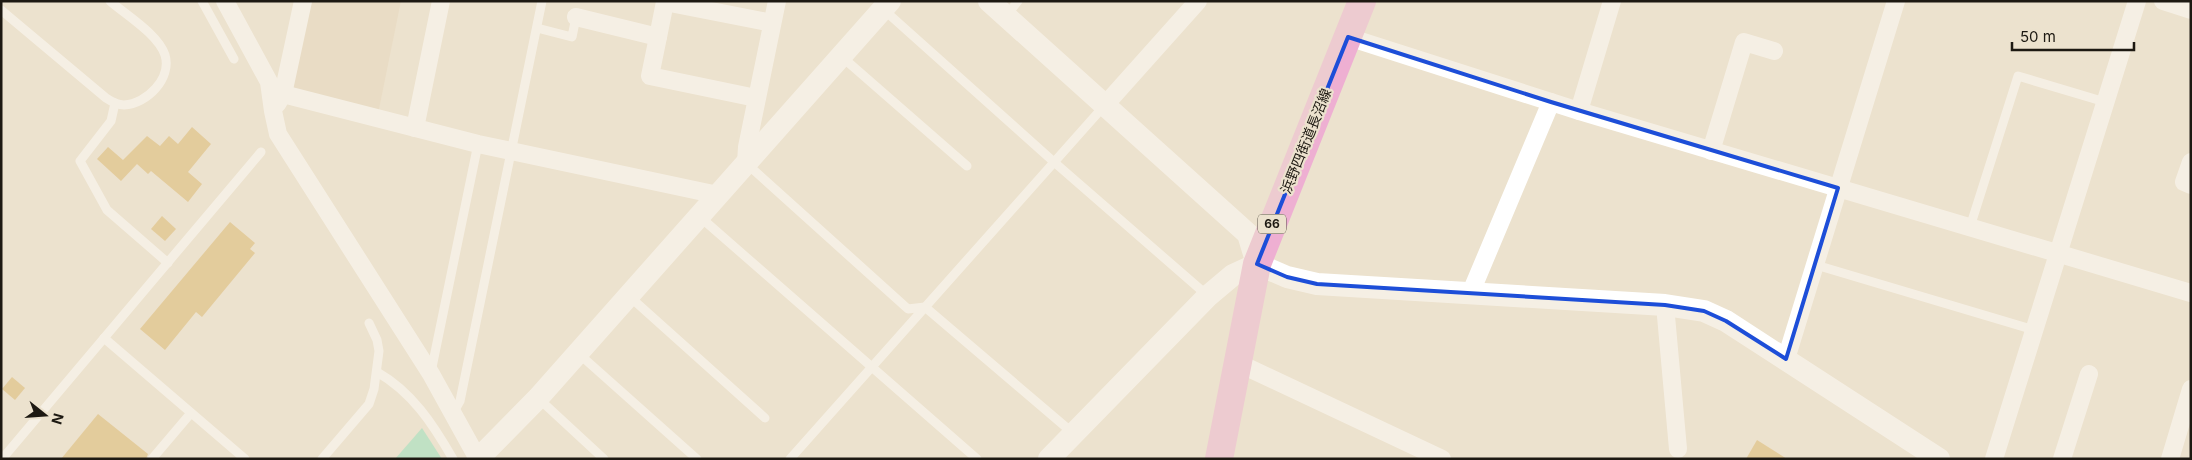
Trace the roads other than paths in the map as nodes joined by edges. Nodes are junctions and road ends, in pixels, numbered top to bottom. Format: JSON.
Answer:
{"nodes":[{"id":1,"x":110,"y":1,"type":"edge"},
{"id":2,"x":202,"y":1,"type":"edge"},
{"id":3,"x":225,"y":1,"type":"edge"},
{"id":4,"x":303,"y":1,"type":"edge"},
{"id":5,"x":440,"y":1,"type":"edge"},
{"id":6,"x":542,"y":1,"type":"edge"},
{"id":7,"x":777,"y":1,"type":"edge"},
{"id":8,"x":1198,"y":1,"type":"edge"},
{"id":9,"x":1362,"y":1,"type":"edge"},
{"id":10,"x":1612,"y":1,"type":"edge"},
{"id":11,"x":1896,"y":1,"type":"edge"},
{"id":12,"x":2137,"y":1,"type":"edge"},
{"id":13,"x":2163,"y":1,"type":"edge"},
{"id":14,"x":886,"y":5,"type":"edge"},
{"id":15,"x":1004,"y":6,"type":"edge"},
{"id":16,"x":1,"y":10,"type":"edge"},
{"id":17,"x":2191,"y":10,"type":"edge"},
{"id":18,"x":576,"y":17,"type":"joint"},
{"id":19,"x":772,"y":23,"type":"junction"},
{"id":20,"x":537,"y":28,"type":"junction"},
{"id":21,"x":658,"y":37,"type":"junction"},
{"id":22,"x":1348,"y":37,"type":"junction"},
{"id":23,"x":1774,"y":51,"type":"dead end"},
{"id":24,"x":841,"y":56,"type":"junction"},
{"id":25,"x":234,"y":59,"type":"dead end"},
{"id":26,"x":283,"y":94,"type":"junction"},
{"id":27,"x":756,"y":98,"type":"junction"},
{"id":28,"x":1551,"y":102,"type":"junction"},
{"id":29,"x":2105,"y":102,"type":"junction"},
{"id":30,"x":115,"y":103,"type":"junction"},
{"id":31,"x":1105,"y":105,"type":"junction"},
{"id":32,"x":272,"y":111,"type":"junction"},
{"id":33,"x":1579,"y":111,"type":"junction"},
{"id":34,"x":415,"y":128,"type":"junction"},
{"id":35,"x":478,"y":144,"type":"junction"},
{"id":36,"x":1711,"y":151,"type":"junction"},
{"id":37,"x":262,"y":152,"type":"dead end"},
{"id":38,"x":512,"y":152,"type":"junction"},
{"id":39,"x":1054,"y":162,"type":"junction"},
{"id":40,"x":2191,"y":162,"type":"edge"},
{"id":41,"x":746,"y":163,"type":"junction"},
{"id":42,"x":967,"y":166,"type":"dead end"},
{"id":43,"x":2191,"y":185,"type":"edge"},
{"id":44,"x":1838,"y":188,"type":"junction"},
{"id":45,"x":718,"y":195,"type":"junction"},
{"id":46,"x":699,"y":216,"type":"junction"},
{"id":47,"x":1970,"y":227,"type":"junction"},
{"id":48,"x":2058,"y":253,"type":"junction"},
{"id":49,"x":168,"y":263,"type":"junction"},
{"id":50,"x":1257,"y":264,"type":"junction"},
{"id":51,"x":1816,"y":265,"type":"junction"},
{"id":52,"x":1471,"y":292,"type":"junction"},
{"id":53,"x":2191,"y":293,"type":"edge"},
{"id":54,"x":629,"y":295,"type":"junction"},
{"id":55,"x":1208,"y":296,"type":"junction"},
{"id":56,"x":1665,"y":305,"type":"junction"},
{"id":57,"x":925,"y":307,"type":"junction"},
{"id":58,"x":369,"y":323,"type":"dead end"},
{"id":59,"x":2034,"y":330,"type":"junction"},
{"id":60,"x":104,"y":338,"type":"junction"},
{"id":61,"x":578,"y":353,"type":"junction"},
{"id":62,"x":1786,"y":360,"type":"junction"},
{"id":63,"x":1238,"y":363,"type":"junction"},
{"id":64,"x":872,"y":368,"type":"junction"},
{"id":65,"x":377,"y":372,"type":"junction"},
{"id":66,"x":431,"y":374,"type":"junction"},
{"id":67,"x":2089,"y":374,"type":"dead end"},
{"id":68,"x":2191,"y":389,"type":"edge"},
{"id":69,"x":538,"y":398,"type":"junction"},
{"id":70,"x":191,"y":413,"type":"junction"},
{"id":71,"x":452,"y":415,"type":"junction"},
{"id":72,"x":765,"y":418,"type":"dead end"},
{"id":73,"x":1074,"y":434,"type":"junction"},
{"id":74,"x":1678,"y":449,"type":"dead end"},
{"id":75,"x":794,"y":458,"type":"edge"},
{"id":76,"x":2,"y":459,"type":"edge"},
{"id":77,"x":152,"y":459,"type":"edge"},
{"id":78,"x":245,"y":459,"type":"edge"},
{"id":79,"x":322,"y":459,"type":"edge"},
{"id":80,"x":453,"y":459,"type":"edge"},
{"id":81,"x":478,"y":459,"type":"edge"},
{"id":82,"x":604,"y":459,"type":"edge"},
{"id":83,"x":696,"y":459,"type":"edge"},
{"id":84,"x":977,"y":459,"type":"edge"},
{"id":85,"x":1049,"y":459,"type":"edge"},
{"id":86,"x":1219,"y":459,"type":"edge"},
{"id":87,"x":1442,"y":459,"type":"edge"},
{"id":88,"x":1939,"y":459,"type":"edge"},
{"id":89,"x":1994,"y":459,"type":"edge"},
{"id":90,"x":2062,"y":459,"type":"edge"},
{"id":91,"x":2170,"y":459,"type":"edge"}],
"edges":[{"from":1,"to":30,"type":"lane"},
{"from":2,"to":25,"type":"lane"},
{"from":3,"to":32,"type":"street"},
{"from":4,"to":26,"type":"street"},
{"from":5,"to":34,"type":"street"},
{"from":6,"to":20,"type":"lane"},
{"from":7,"to":19,"type":"street"},
{"from":8,"to":31,"type":"street"},
{"from":9,"to":22,"type":"main road","name":"浜野四街道長沼線","number":"66"},
{"from":10,"to":33,"type":"street"},
{"from":11,"to":44,"type":"street"},
{"from":12,"to":29,"type":"street"},
{"from":13,"to":17,"type":"street"},
{"from":14,"to":24,"type":"street"},
{"from":14,"to":39,"type":"lane"},
{"from":15,"to":31,"type":"street"},
{"from":16,"to":30,"type":"lane"},
{"from":18,"to":20,"type":"lane"},
{"from":18,"to":21,"type":"street"},
{"from":19,"to":21,"type":"street"},
{"from":19,"to":27,"type":"street"},
{"from":20,"to":38,"type":"lane"},
{"from":21,"to":27,"type":"street"},
{"from":22,"to":28,"type":"street"},
{"from":22,"to":50,"type":"main road","name":"浜野四街道長沼線","number":"66"},
{"from":23,"to":36,"type":"street"},
{"from":24,"to":41,"type":"street"},
{"from":24,"to":42,"type":"lane"},
{"from":26,"to":32,"type":"street"},
{"from":26,"to":34,"type":"street"},
{"from":27,"to":41,"type":"street"},
{"from":28,"to":33,"type":"street"},
{"from":28,"to":52,"type":"street"},
{"from":29,"to":47,"type":"lane"},
{"from":29,"to":48,"type":"street"},
{"from":30,"to":49,"type":"lane"},
{"from":31,"to":39,"type":"lane"},
{"from":31,"to":50,"type":"street"},
{"from":32,"to":66,"type":"street"},
{"from":33,"to":36,"type":"street"},
{"from":34,"to":35,"type":"street"},
{"from":35,"to":38,"type":"street"},
{"from":35,"to":66,"type":"lane"},
{"from":36,"to":44,"type":"street"},
{"from":37,"to":49,"type":"lane"},
{"from":38,"to":45,"type":"street"},
{"from":38,"to":71,"type":"lane"},
{"from":39,"to":55,"type":"lane"},
{"from":39,"to":57,"type":"lane"},
{"from":40,"to":43,"type":"street"},
{"from":41,"to":45,"type":"street"},
{"from":41,"to":57,"type":"lane"},
{"from":44,"to":47,"type":"street"},
{"from":44,"to":51,"type":"street"},
{"from":45,"to":46,"type":"street"},
{"from":46,"to":54,"type":"street"},
{"from":46,"to":64,"type":"lane"},
{"from":47,"to":48,"type":"street"},
{"from":48,"to":53,"type":"street"},
{"from":48,"to":59,"type":"street"},
{"from":49,"to":60,"type":"lane"},
{"from":50,"to":52,"type":"street"},
{"from":50,"to":55,"type":"street"},
{"from":50,"to":63,"type":"main road","name":"浜野四街道長沼線","number":"66"},
{"from":51,"to":59,"type":"lane"},
{"from":51,"to":62,"type":"street"},
{"from":52,"to":56,"type":"street"},
{"from":54,"to":61,"type":"street"},
{"from":54,"to":72,"type":"lane"},
{"from":55,"to":73,"type":"street"},
{"from":56,"to":62,"type":"street"},
{"from":56,"to":74,"type":"street"},
{"from":57,"to":64,"type":"lane"},
{"from":57,"to":73,"type":"lane"},
{"from":58,"to":65,"type":"lane"},
{"from":59,"to":89,"type":"street"},
{"from":60,"to":70,"type":"lane"},
{"from":60,"to":76,"type":"lane"},
{"from":61,"to":69,"type":"street"},
{"from":61,"to":83,"type":"lane"},
{"from":62,"to":88,"type":"street"},
{"from":63,"to":86,"type":"main road","name":"浜野四街道長沼線","number":"66"},
{"from":63,"to":87,"type":"street"},
{"from":64,"to":75,"type":"lane"},
{"from":64,"to":84,"type":"lane"},
{"from":65,"to":79,"type":"lane"},
{"from":65,"to":80,"type":"lane"},
{"from":66,"to":71,"type":"street"},
{"from":67,"to":90,"type":"street"},
{"from":68,"to":91,"type":"street"},
{"from":69,"to":81,"type":"street"},
{"from":69,"to":82,"type":"lane"},
{"from":70,"to":77,"type":"lane"},
{"from":70,"to":78,"type":"lane"},
{"from":71,"to":81,"type":"street"},
{"from":73,"to":85,"type":"street"}]}
